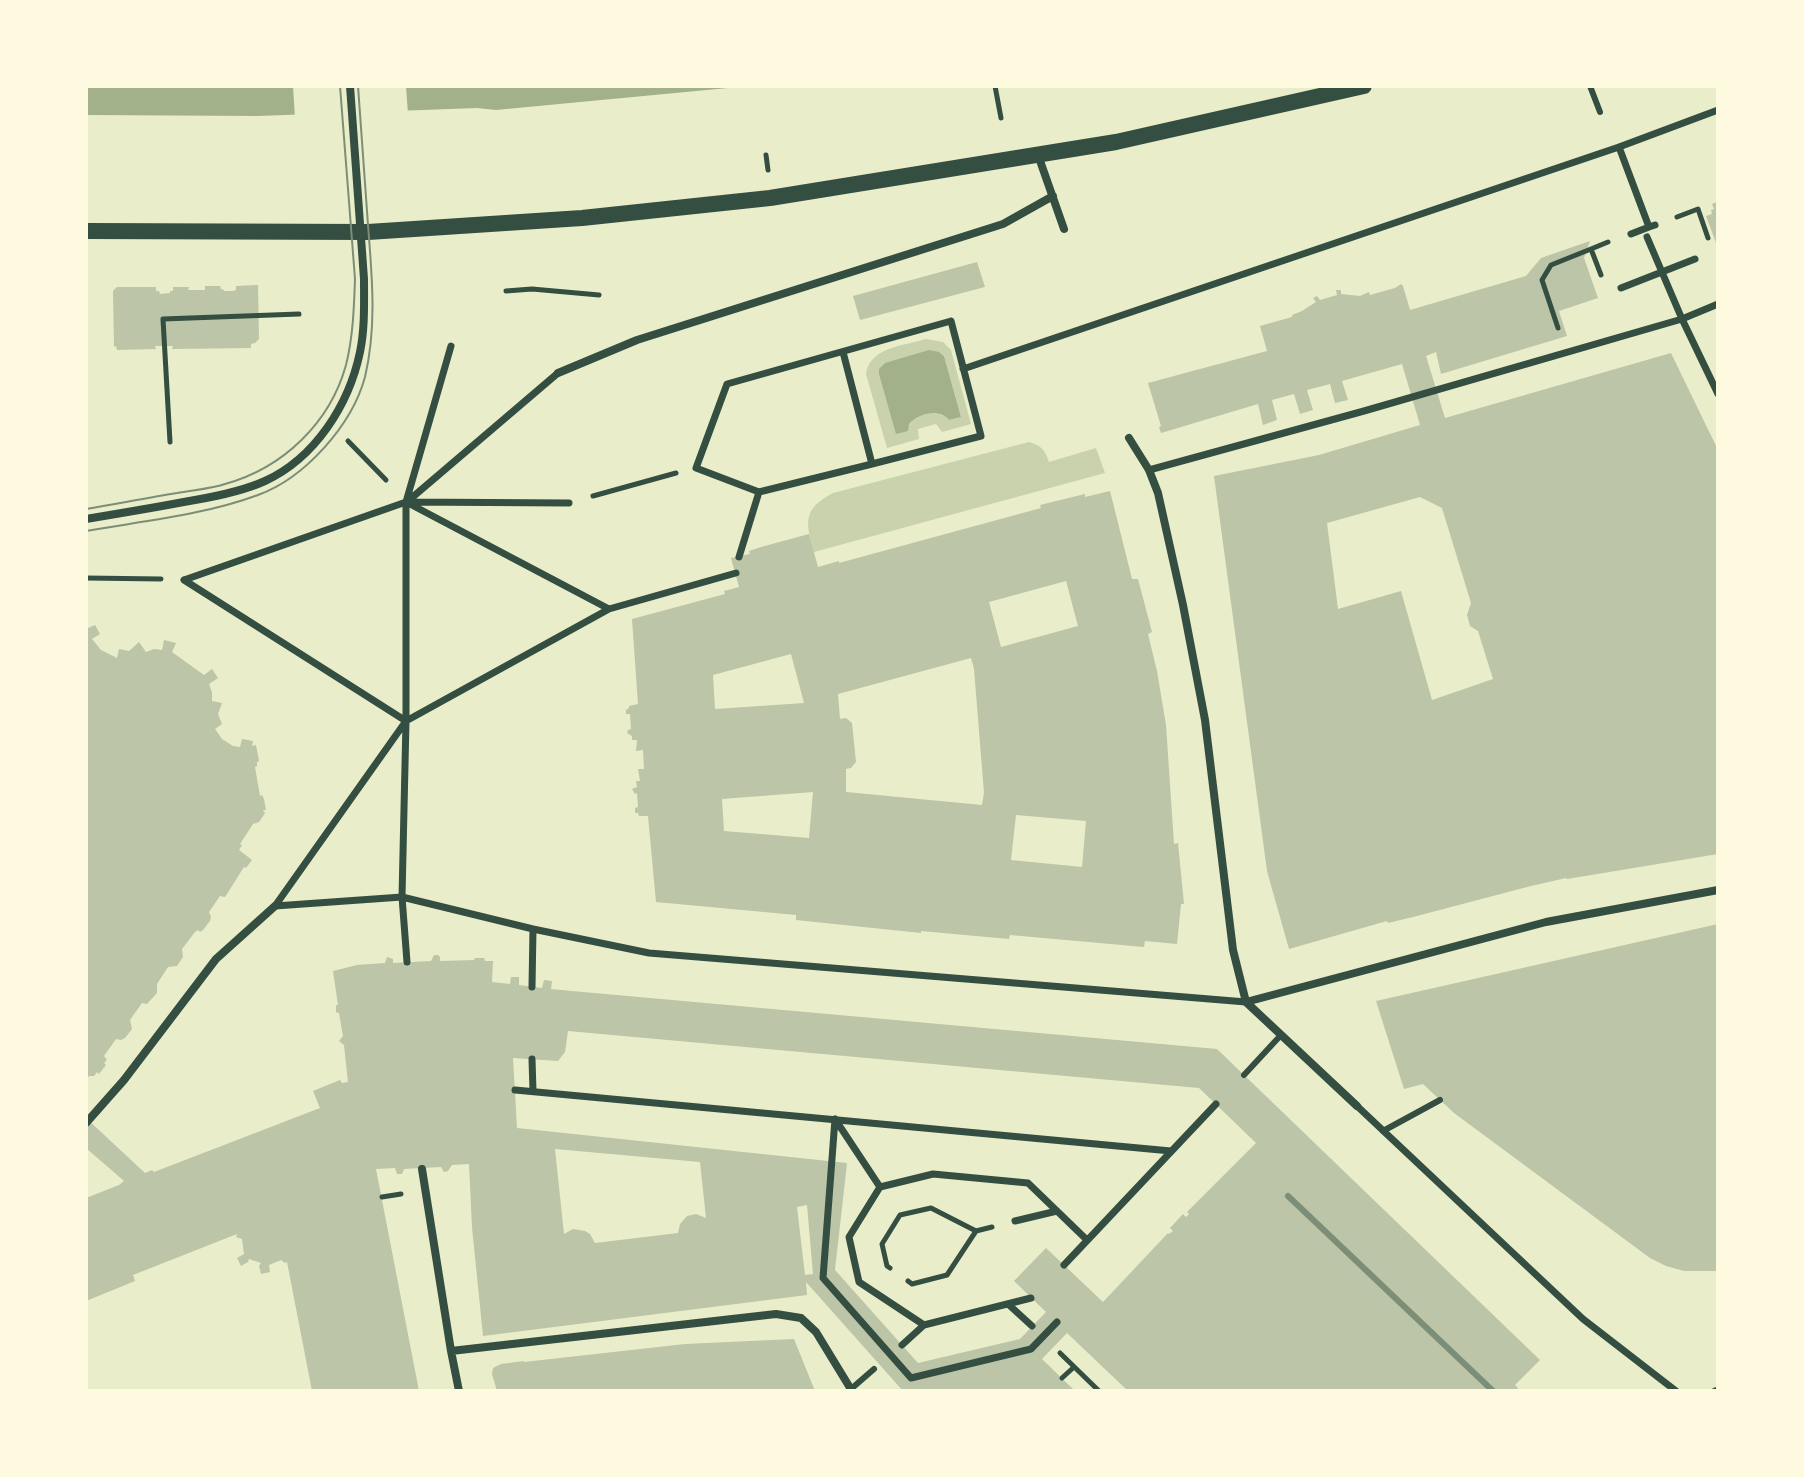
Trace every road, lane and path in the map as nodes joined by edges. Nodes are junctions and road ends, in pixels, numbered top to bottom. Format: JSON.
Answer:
{"nodes":[{"id":1,"x":350,"y":86,"type":"edge"},
{"id":2,"x":995,"y":86,"type":"edge"},
{"id":3,"x":1364,"y":86,"type":"edge"},
{"id":4,"x":1590,"y":86,"type":"edge"},
{"id":5,"x":1718,"y":110,"type":"edge"},
{"id":6,"x":1600,"y":112,"type":"dead end"},
{"id":7,"x":1001,"y":118,"type":"dead end"},
{"id":8,"x":1619,"y":147,"type":"junction"},
{"id":9,"x":1038,"y":155,"type":"junction"},
{"id":10,"x":1053,"y":196,"type":"junction"},
{"id":11,"x":1652,"y":226,"type":"junction"},
{"id":12,"x":1064,"y":229,"type":"dead end"},
{"id":13,"x":86,"y":231,"type":"edge"},
{"id":14,"x":1631,"y":234,"type":"joint"},
{"id":15,"x":1647,"y":237,"type":"dead end"},
{"id":16,"x":1591,"y":249,"type":"junction"},
{"id":17,"x":1695,"y":259,"type":"joint"},
{"id":18,"x":1662,"y":272,"type":"junction"},
{"id":19,"x":1621,"y":288,"type":"joint"},
{"id":20,"x":506,"y":291,"type":"dead end"},
{"id":21,"x":599,"y":295,"type":"dead end"},
{"id":22,"x":1718,"y":304,"type":"edge"},
{"id":23,"x":299,"y":314,"type":"dead end"},
{"id":24,"x":1682,"y":319,"type":"junction"},
{"id":25,"x":1558,"y":328,"type":"dead end"},
{"id":26,"x":451,"y":346,"type":"dead end"},
{"id":27,"x":843,"y":352,"type":"junction"},
{"id":28,"x":963,"y":369,"type":"junction"},
{"id":29,"x":558,"y":373,"type":"joint"},
{"id":30,"x":1718,"y":394,"type":"edge"},
{"id":31,"x":330,"y":424,"type":"junction"},
{"id":32,"x":1129,"y":438,"type":"dead end"},
{"id":33,"x":170,"y":442,"type":"dead end"},
{"id":34,"x":872,"y":464,"type":"junction"},
{"id":35,"x":696,"y":468,"type":"junction"},
{"id":36,"x":1149,"y":470,"type":"junction"},
{"id":37,"x":759,"y":492,"type":"junction"},
{"id":38,"x":406,"y":502,"type":"junction"},
{"id":39,"x":569,"y":503,"type":"joint"},
{"id":40,"x":86,"y":519,"type":"edge"},
{"id":41,"x":739,"y":557,"type":"dead end"},
{"id":42,"x":736,"y":573,"type":"dead end"},
{"id":43,"x":86,"y":578,"type":"edge"},
{"id":44,"x":184,"y":580,"type":"junction"},
{"id":45,"x":609,"y":609,"type":"junction"},
{"id":46,"x":406,"y":721,"type":"junction"},
{"id":47,"x":1718,"y":890,"type":"edge"},
{"id":48,"x":402,"y":897,"type":"junction"},
{"id":49,"x":275,"y":906,"type":"junction"},
{"id":50,"x":533,"y":929,"type":"junction"},
{"id":51,"x":407,"y":962,"type":"dead end"},
{"id":52,"x":532,"y":987,"type":"dead end"},
{"id":53,"x":1246,"y":1002,"type":"junction"},
{"id":54,"x":1281,"y":1035,"type":"junction"},
{"id":55,"x":532,"y":1059,"type":"dead end"},
{"id":56,"x":1244,"y":1075,"type":"dead end"},
{"id":57,"x":515,"y":1090,"type":"dead end"},
{"id":58,"x":533,"y":1091,"type":"junction"},
{"id":59,"x":1440,"y":1100,"type":"dead end"},
{"id":60,"x":1216,"y":1104,"type":"dead end"},
{"id":61,"x":1357,"y":1106,"type":"joint"},
{"id":62,"x":835,"y":1119,"type":"junction"},
{"id":63,"x":86,"y":1123,"type":"edge"},
{"id":64,"x":1383,"y":1131,"type":"junction"},
{"id":65,"x":1171,"y":1151,"type":"junction"},
{"id":66,"x":422,"y":1169,"type":"dead end"},
{"id":67,"x":880,"y":1187,"type":"junction"},
{"id":68,"x":1057,"y":1211,"type":"junction"},
{"id":69,"x":1015,"y":1221,"type":"dead end"},
{"id":70,"x":976,"y":1231,"type":"joint"},
{"id":71,"x":1087,"y":1240,"type":"junction"},
{"id":72,"x":1064,"y":1265,"type":"dead end"},
{"id":73,"x":1031,"y":1298,"type":"dead end"},
{"id":74,"x":1008,"y":1304,"type":"junction"},
{"id":75,"x":1057,"y":1322,"type":"dead end"},
{"id":76,"x":924,"y":1325,"type":"junction"},
{"id":77,"x":1032,"y":1326,"type":"dead end"},
{"id":78,"x":902,"y":1345,"type":"dead end"},
{"id":79,"x":1056,"y":1350,"type":"dead end"},
{"id":80,"x":451,"y":1351,"type":"junction"},
{"id":81,"x":1074,"y":1367,"type":"junction"},
{"id":82,"x":874,"y":1369,"type":"dead end"},
{"id":83,"x":1062,"y":1378,"type":"dead end"},
{"id":84,"x":852,"y":1390,"type":"edge"},
{"id":85,"x":459,"y":1391,"type":"edge"},
{"id":86,"x":1099,"y":1391,"type":"edge"},
{"id":87,"x":1676,"y":1391,"type":"edge"}],
"edges":[{"from":1,"to":31,"type":"street"},
{"from":2,"to":7,"type":"path"},
{"from":3,"to":9,"type":"main road"},
{"from":4,"to":6,"type":"lane"},
{"from":5,"to":8,"type":"street"},
{"from":8,"to":11,"type":"street"},
{"from":8,"to":28,"type":"street"},
{"from":9,"to":10,"type":"street"},
{"from":9,"to":13,"type":"main road"},
{"from":10,"to":12,"type":"street"},
{"from":10,"to":29,"type":"street"},
{"from":11,"to":14,"type":"street"},
{"from":11,"to":17,"type":"path"},
{"from":14,"to":16,"type":"path"},
{"from":15,"to":18,"type":"street"},
{"from":16,"to":19,"type":"path"},
{"from":16,"to":25,"type":"path"},
{"from":17,"to":18,"type":"street"},
{"from":18,"to":19,"type":"street"},
{"from":18,"to":24,"type":"street"},
{"from":20,"to":21,"type":"path"},
{"from":22,"to":24,"type":"street"},
{"from":23,"to":33,"type":"path"},
{"from":24,"to":30,"type":"street"},
{"from":24,"to":36,"type":"street"},
{"from":26,"to":38,"type":"street"},
{"from":27,"to":28,"type":"street"},
{"from":27,"to":34,"type":"street"},
{"from":27,"to":35,"type":"street"},
{"from":28,"to":34,"type":"street"},
{"from":29,"to":38,"type":"street"},
{"from":31,"to":38,"type":"path"},
{"from":31,"to":40,"type":"street"},
{"from":32,"to":36,"type":"street"},
{"from":34,"to":37,"type":"street"},
{"from":35,"to":37,"type":"street"},
{"from":35,"to":39,"type":"path"},
{"from":36,"to":53,"type":"street"},
{"from":37,"to":41,"type":"street"},
{"from":38,"to":39,"type":"street"},
{"from":38,"to":44,"type":"street"},
{"from":38,"to":45,"type":"street"},
{"from":38,"to":46,"type":"street"},
{"from":42,"to":45,"type":"street"},
{"from":43,"to":44,"type":"path"},
{"from":44,"to":46,"type":"street"},
{"from":45,"to":46,"type":"street"},
{"from":46,"to":48,"type":"street"},
{"from":46,"to":49,"type":"street"},
{"from":47,"to":53,"type":"street"},
{"from":48,"to":49,"type":"street"},
{"from":48,"to":50,"type":"street"},
{"from":48,"to":51,"type":"street"},
{"from":49,"to":63,"type":"street"},
{"from":50,"to":52,"type":"street"},
{"from":50,"to":53,"type":"street"},
{"from":53,"to":54,"type":"street"},
{"from":54,"to":56,"type":"lane"},
{"from":54,"to":61,"type":"street"},
{"from":55,"to":58,"type":"street"},
{"from":57,"to":58,"type":"street"},
{"from":58,"to":62,"type":"street"},
{"from":59,"to":64,"type":"lane"},
{"from":60,"to":65,"type":"street"},
{"from":61,"to":64,"type":"street"},
{"from":62,"to":65,"type":"street"},
{"from":62,"to":67,"type":"street"},
{"from":62,"to":75,"type":"street"},
{"from":64,"to":87,"type":"street"},
{"from":65,"to":71,"type":"street"},
{"from":66,"to":80,"type":"street"},
{"from":67,"to":68,"type":"street"},
{"from":67,"to":76,"type":"street"},
{"from":68,"to":69,"type":"street"},
{"from":68,"to":71,"type":"street"},
{"from":70,"to":70,"type":"path"},
{"from":71,"to":72,"type":"street"},
{"from":73,"to":74,"type":"street"},
{"from":74,"to":76,"type":"street"},
{"from":74,"to":77,"type":"street"},
{"from":76,"to":78,"type":"street"},
{"from":79,"to":81,"type":"path"},
{"from":80,"to":84,"type":"street"},
{"from":80,"to":85,"type":"street"},
{"from":81,"to":83,"type":"path"},
{"from":81,"to":86,"type":"path"},
{"from":82,"to":84,"type":"lane"}]}
